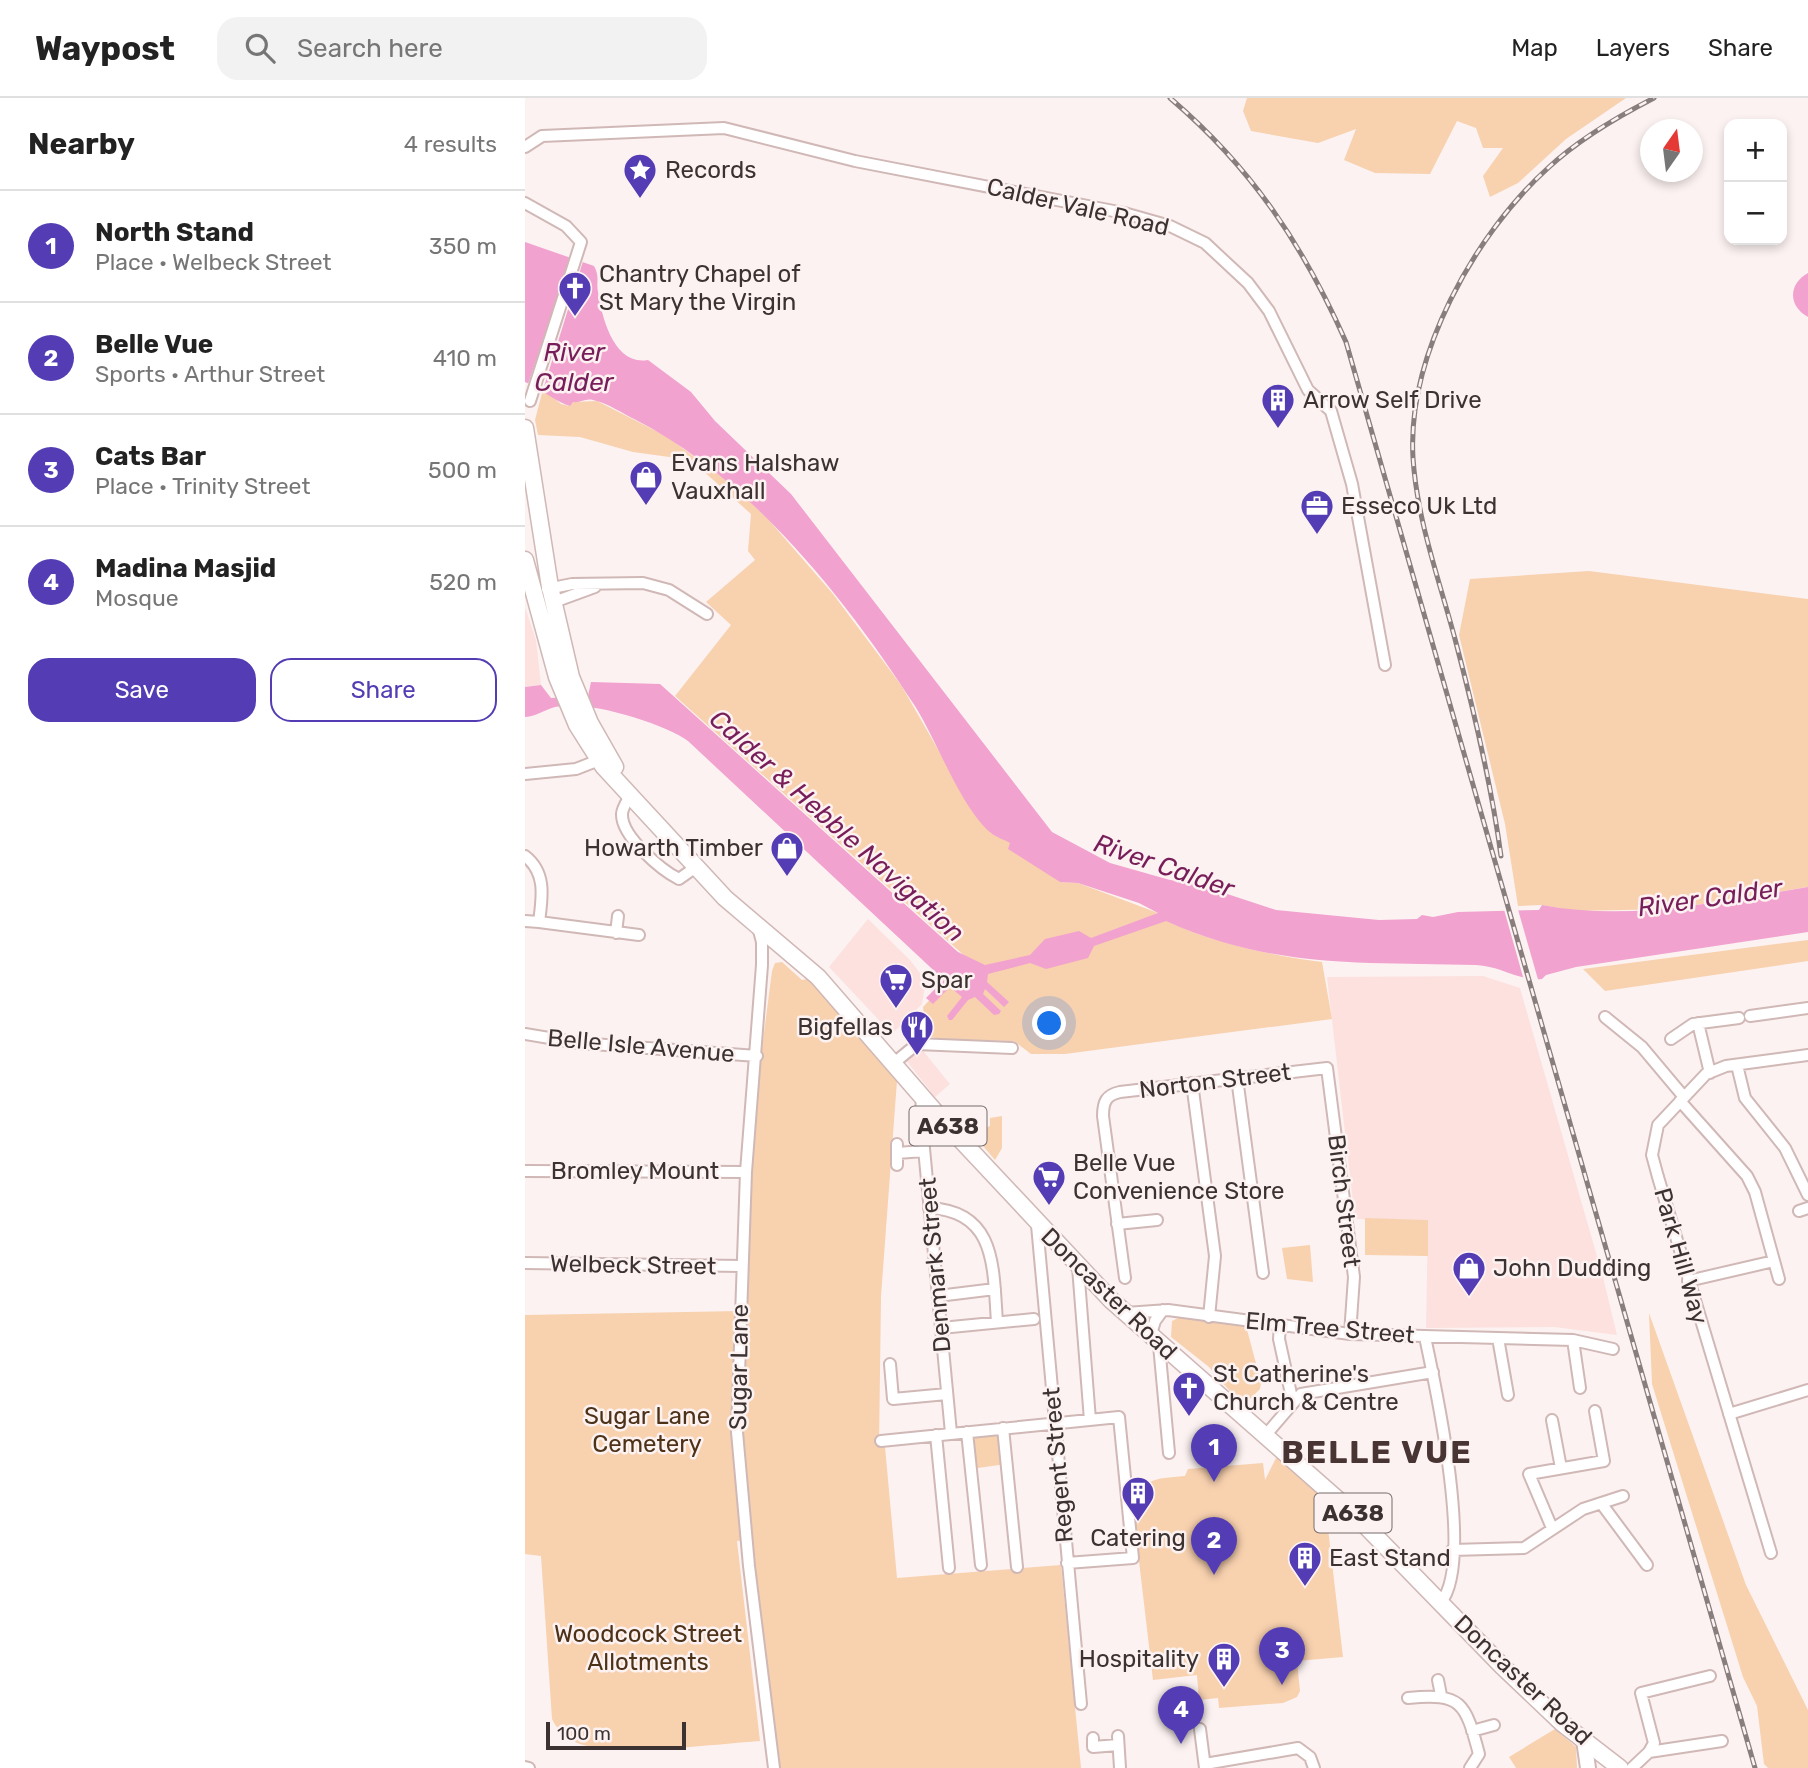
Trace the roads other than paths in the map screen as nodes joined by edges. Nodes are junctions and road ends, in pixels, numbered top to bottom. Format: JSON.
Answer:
{"nodes":[{"id":1,"x":525,"y":146,"type":"edge"},
{"id":2,"x":525,"y":203,"type":"edge"},
{"id":3,"x":532,"y":396,"type":"dead end"},
{"id":4,"x":525,"y":428,"type":"edge"},
{"id":5,"x":526,"y":567,"type":"edge"},
{"id":6,"x":552,"y":594,"type":"junction"},
{"id":7,"x":540,"y":614,"type":"junction"},
{"id":8,"x":707,"y":614,"type":"dead end"},
{"id":9,"x":1385,"y":665,"type":"dead end"},
{"id":10,"x":564,"y":677,"type":"junction"},
{"id":11,"x":584,"y":724,"type":"junction"},
{"id":12,"x":599,"y":760,"type":"junction"},
{"id":13,"x":525,"y":774,"type":"edge"},
{"id":14,"x":629,"y":792,"type":"junction"},
{"id":15,"x":525,"y":856,"type":"edge"},
{"id":16,"x":697,"y":867,"type":"junction"},
{"id":17,"x":618,"y":916,"type":"dead end"},
{"id":18,"x":525,"y":921,"type":"edge"},
{"id":19,"x":539,"y":922,"type":"junction"},
{"id":20,"x":757,"y":924,"type":"junction"},
{"id":21,"x":616,"y":933,"type":"junction"},
{"id":22,"x":639,"y":935,"type":"dead end"},
{"id":23,"x":789,"y":951,"type":"junction"},
{"id":24,"x":762,"y":965,"type":"junction"},
{"id":25,"x":1808,"y":1008,"type":"edge"},
{"id":26,"x":1605,"y":1017,"type":"dead end"},
{"id":27,"x":1698,"y":1023,"type":"junction"},
{"id":28,"x":525,"y":1034,"type":"edge"},
{"id":29,"x":1671,"y":1039,"type":"dead end"},
{"id":30,"x":1012,"y":1048,"type":"dead end"},
{"id":31,"x":1808,"y":1055,"type":"edge"},
{"id":32,"x":757,"y":1056,"type":"junction"},
{"id":33,"x":894,"y":1063,"type":"junction"},
{"id":34,"x":1737,"y":1065,"type":"junction"},
{"id":35,"x":1327,"y":1068,"type":"joint"},
{"id":36,"x":1710,"y":1073,"type":"junction"},
{"id":37,"x":1237,"y":1078,"type":"junction"},
{"id":38,"x":1192,"y":1083,"type":"junction"},
{"id":39,"x":922,"y":1096,"type":"junction"},
{"id":40,"x":1682,"y":1099,"type":"junction"},
{"id":41,"x":924,"y":1151,"type":"junction"},
{"id":42,"x":897,"y":1154,"type":"dead end"},
{"id":43,"x":525,"y":1171,"type":"edge"},
{"id":44,"x":746,"y":1172,"type":"junction"},
{"id":45,"x":1808,"y":1195,"type":"edge"},
{"id":46,"x":929,"y":1208,"type":"junction"},
{"id":47,"x":1157,"y":1220,"type":"dead end"},
{"id":48,"x":1117,"y":1224,"type":"junction"},
{"id":49,"x":1037,"y":1225,"type":"junction"},
{"id":50,"x":1774,"y":1261,"type":"junction"},
{"id":51,"x":525,"y":1264,"type":"edge"},
{"id":52,"x":742,"y":1266,"type":"junction"},
{"id":53,"x":1078,"y":1267,"type":"junction"},
{"id":54,"x":1263,"y":1273,"type":"dead end"},
{"id":55,"x":1125,"y":1278,"type":"dead end"},
{"id":56,"x":1779,"y":1279,"type":"dead end"},
{"id":57,"x":1688,"y":1281,"type":"junction"},
{"id":58,"x":995,"y":1289,"type":"junction"},
{"id":59,"x":938,"y":1296,"type":"junction"},
{"id":60,"x":1163,"y":1310,"type":"junction"},
{"id":61,"x":1124,"y":1313,"type":"junction"},
{"id":62,"x":1209,"y":1317,"type":"junction"},
{"id":63,"x":1040,"y":1318,"type":"junction"},
{"id":64,"x":997,"y":1322,"type":"junction"},
{"id":65,"x":1280,"y":1326,"type":"junction"},
{"id":66,"x":941,"y":1328,"type":"junction"},
{"id":67,"x":1350,"y":1334,"type":"junction"},
{"id":68,"x":1425,"y":1337,"type":"junction"},
{"id":69,"x":1498,"y":1338,"type":"junction"},
{"id":70,"x":1573,"y":1340,"type":"junction"},
{"id":71,"x":1154,"y":1341,"type":"junction"},
{"id":72,"x":1613,"y":1349,"type":"dead end"},
{"id":73,"x":890,"y":1364,"type":"dead end"},
{"id":74,"x":1433,"y":1372,"type":"junction"},
{"id":75,"x":1580,"y":1388,"type":"dead end"},
{"id":76,"x":1808,"y":1390,"type":"edge"},
{"id":77,"x":947,"y":1394,"type":"junction"},
{"id":78,"x":1508,"y":1395,"type":"dead end"},
{"id":79,"x":1293,"y":1403,"type":"junction"},
{"id":80,"x":1595,"y":1411,"type":"dead end"},
{"id":81,"x":1729,"y":1414,"type":"junction"},
{"id":82,"x":1090,"y":1420,"type":"junction"},
{"id":83,"x":1552,"y":1420,"type":"dead end"},
{"id":84,"x":1055,"y":1423,"type":"junction"},
{"id":85,"x":1003,"y":1428,"type":"junction"},
{"id":86,"x":1270,"y":1430,"type":"dead end"},
{"id":87,"x":967,"y":1432,"type":"junction"},
{"id":88,"x":951,"y":1433,"type":"junction"},
{"id":89,"x":936,"y":1435,"type":"junction"},
{"id":90,"x":881,"y":1441,"type":"dead end"},
{"id":91,"x":1169,"y":1453,"type":"dead end"},
{"id":92,"x":1561,"y":1468,"type":"junction"},
{"id":93,"x":1623,"y":1496,"type":"dead end"},
{"id":94,"x":1601,"y":1503,"type":"junction"},
{"id":95,"x":1552,"y":1528,"type":"junction"},
{"id":96,"x":1452,"y":1550,"type":"junction"},
{"id":97,"x":1771,"y":1553,"type":"dead end"},
{"id":98,"x":1067,"y":1563,"type":"junction"},
{"id":99,"x":981,"y":1565,"type":"dead end"},
{"id":100,"x":1647,"y":1565,"type":"dead end"},
{"id":101,"x":1017,"y":1567,"type":"dead end"},
{"id":102,"x":949,"y":1568,"type":"dead end"},
{"id":103,"x":1441,"y":1602,"type":"junction"},
{"id":104,"x":1710,"y":1676,"type":"dead end"},
{"id":105,"x":1438,"y":1680,"type":"dead end"},
{"id":106,"x":1441,"y":1695,"type":"junction"},
{"id":107,"x":1408,"y":1698,"type":"dead end"},
{"id":108,"x":1081,"y":1704,"type":"dead end"},
{"id":109,"x":1494,"y":1725,"type":"dead end"},
{"id":110,"x":1200,"y":1729,"type":"dead end"},
{"id":111,"x":1472,"y":1731,"type":"junction"},
{"id":112,"x":1093,"y":1738,"type":"dead end"},
{"id":113,"x":1584,"y":1740,"type":"junction"},
{"id":114,"x":1722,"y":1741,"type":"dead end"},
{"id":115,"x":1649,"y":1752,"type":"junction"},
{"id":116,"x":1205,"y":1766,"type":"edge"},
{"id":117,"x":774,"y":1768,"type":"edge"},
{"id":118,"x":1120,"y":1768,"type":"edge"},
{"id":119,"x":1314,"y":1768,"type":"edge"},
{"id":120,"x":1470,"y":1768,"type":"edge"},
{"id":121,"x":1588,"y":1768,"type":"edge"},
{"id":122,"x":1620,"y":1768,"type":"edge"},
{"id":123,"x":1632,"y":1768,"type":"edge"}],
"edges":[{"from":1,"to":9,"type":"street","name":"Calder Vale Road"},
{"from":2,"to":3,"type":"street"},
{"from":4,"to":6,"type":"highway","name":"Doncaster Road","number":"A638"},
{"from":5,"to":7,"type":"highway","name":"Doncaster Road","number":"A638"},
{"from":6,"to":7,"type":"street"},
{"from":6,"to":8,"type":"street"},
{"from":6,"to":10,"type":"highway","name":"Doncaster Road","number":"A638"},
{"from":7,"to":10,"type":"highway","name":"Doncaster Road","number":"A638"},
{"from":10,"to":11,"type":"highway","name":"Doncaster Road","number":"A638"},
{"from":11,"to":12,"type":"highway","name":"Doncaster Road","number":"A638"},
{"from":11,"to":14,"type":"highway","name":"Doncaster Road","number":"A638"},
{"from":12,"to":13,"type":"street"},
{"from":12,"to":14,"type":"highway","name":"Doncaster Road","number":"A638"},
{"from":14,"to":16,"type":"highway","name":"Doncaster Road","number":"A638"},
{"from":14,"to":16,"type":"street"},
{"from":15,"to":19,"type":"street"},
{"from":16,"to":20,"type":"highway","name":"Doncaster Road","number":"A638"},
{"from":17,"to":21,"type":"street"},
{"from":18,"to":19,"type":"street"},
{"from":19,"to":21,"type":"street"},
{"from":20,"to":23,"type":"highway","name":"Doncaster Road","number":"A638"},
{"from":20,"to":24,"type":"street","name":"Sugar Lane"},
{"from":21,"to":22,"type":"street"},
{"from":23,"to":24,"type":"street"},
{"from":23,"to":33,"type":"highway","name":"Doncaster Road","number":"A638"},
{"from":24,"to":32,"type":"street","name":"Sugar Lane"},
{"from":25,"to":27,"type":"street"},
{"from":26,"to":40,"type":"street"},
{"from":27,"to":29,"type":"street"},
{"from":27,"to":36,"type":"street"},
{"from":28,"to":32,"type":"street","name":"Belle Isle Avenue"},
{"from":30,"to":33,"type":"street"},
{"from":31,"to":34,"type":"street","name":"Park Hill Way"},
{"from":32,"to":44,"type":"street","name":"Sugar Lane"},
{"from":33,"to":39,"type":"highway","name":"Doncaster Road","number":"A638"},
{"from":34,"to":36,"type":"street","name":"Park Hill Way"},
{"from":34,"to":45,"type":"street"},
{"from":35,"to":37,"type":"street","name":"Norton Street"},
{"from":35,"to":67,"type":"street","name":"Birch Street"},
{"from":36,"to":40,"type":"street","name":"Park Hill Way"},
{"from":37,"to":38,"type":"street","name":"Norton Street"},
{"from":37,"to":54,"type":"street"},
{"from":38,"to":48,"type":"street","name":"Norton Street"},
{"from":38,"to":62,"type":"street"},
{"from":39,"to":41,"type":"street","name":"Denmark Street"},
{"from":39,"to":49,"type":"highway","name":"Doncaster Road","number":"A638"},
{"from":40,"to":50,"type":"street"},
{"from":40,"to":57,"type":"street","name":"Park Hill Way"},
{"from":41,"to":42,"type":"street"},
{"from":41,"to":46,"type":"street","name":"Denmark Street"},
{"from":43,"to":44,"type":"street","name":"Bromley Mount"},
{"from":44,"to":52,"type":"street","name":"Sugar Lane"},
{"from":46,"to":58,"type":"street"},
{"from":46,"to":59,"type":"street","name":"Denmark Street"},
{"from":47,"to":48,"type":"street"},
{"from":48,"to":55,"type":"street"},
{"from":49,"to":53,"type":"highway","name":"Doncaster Road","number":"A638"},
{"from":49,"to":63,"type":"street","name":"Regent Street"},
{"from":50,"to":56,"type":"street"},
{"from":50,"to":57,"type":"street"},
{"from":51,"to":52,"type":"street","name":"Welbeck Street"},
{"from":52,"to":117,"type":"street","name":"Sugar Lane"},
{"from":53,"to":61,"type":"highway","name":"Doncaster Road","number":"A638"},
{"from":53,"to":82,"type":"street"},
{"from":57,"to":81,"type":"street","name":"Park Hill Way"},
{"from":58,"to":59,"type":"street"},
{"from":58,"to":64,"type":"street"},
{"from":59,"to":66,"type":"street","name":"Denmark Street"},
{"from":60,"to":61,"type":"street","name":"Elm Tree Street"},
{"from":60,"to":62,"type":"street","name":"Elm Tree Street"},
{"from":60,"to":71,"type":"street"},
{"from":61,"to":71,"type":"highway","name":"Doncaster Road","number":"A638"},
{"from":62,"to":65,"type":"street","name":"Elm Tree Street"},
{"from":63,"to":64,"type":"street"},
{"from":63,"to":84,"type":"street","name":"Regent Street"},
{"from":64,"to":66,"type":"street"},
{"from":65,"to":67,"type":"street","name":"Elm Tree Street"},
{"from":65,"to":79,"type":"street"},
{"from":66,"to":77,"type":"street","name":"Denmark Street"},
{"from":67,"to":68,"type":"street","name":"Elm Tree Street"},
{"from":68,"to":69,"type":"street","name":"Elm Tree Street"},
{"from":68,"to":74,"type":"street"},
{"from":69,"to":70,"type":"street","name":"Elm Tree Street"},
{"from":69,"to":78,"type":"street"},
{"from":70,"to":72,"type":"street","name":"Elm Tree Street"},
{"from":70,"to":75,"type":"street"},
{"from":71,"to":91,"type":"street"},
{"from":71,"to":103,"type":"highway","name":"Doncaster Road","number":"A638"},
{"from":73,"to":77,"type":"street"},
{"from":74,"to":79,"type":"street"},
{"from":74,"to":96,"type":"street"},
{"from":76,"to":81,"type":"street"},
{"from":77,"to":88,"type":"street","name":"Denmark Street"},
{"from":79,"to":86,"type":"street"},
{"from":80,"to":92,"type":"street"},
{"from":81,"to":97,"type":"street","name":"Park Hill Way"},
{"from":82,"to":84,"type":"street"},
{"from":82,"to":98,"type":"street"},
{"from":83,"to":92,"type":"street"},
{"from":84,"to":85,"type":"street"},
{"from":84,"to":98,"type":"street","name":"Regent Street"},
{"from":85,"to":87,"type":"street"},
{"from":85,"to":101,"type":"street"},
{"from":87,"to":88,"type":"street"},
{"from":87,"to":99,"type":"street"},
{"from":88,"to":89,"type":"street"},
{"from":89,"to":90,"type":"street"},
{"from":89,"to":102,"type":"street"},
{"from":92,"to":95,"type":"street"},
{"from":93,"to":94,"type":"street"},
{"from":94,"to":95,"type":"street"},
{"from":94,"to":100,"type":"street"},
{"from":95,"to":96,"type":"street"},
{"from":96,"to":103,"type":"street"},
{"from":98,"to":108,"type":"street","name":"Regent Street"},
{"from":103,"to":113,"type":"highway","name":"Doncaster Road","number":"A638"},
{"from":104,"to":115,"type":"street"},
{"from":105,"to":106,"type":"street"},
{"from":106,"to":107,"type":"street"},
{"from":106,"to":111,"type":"street"},
{"from":109,"to":111,"type":"street"},
{"from":110,"to":116,"type":"street"},
{"from":111,"to":120,"type":"street"},
{"from":112,"to":118,"type":"street"},
{"from":113,"to":121,"type":"main road"},
{"from":113,"to":122,"type":"highway","name":"Doncaster Road","number":"A638"},
{"from":114,"to":115,"type":"street"},
{"from":115,"to":123,"type":"street"},
{"from":116,"to":119,"type":"street"}]}
